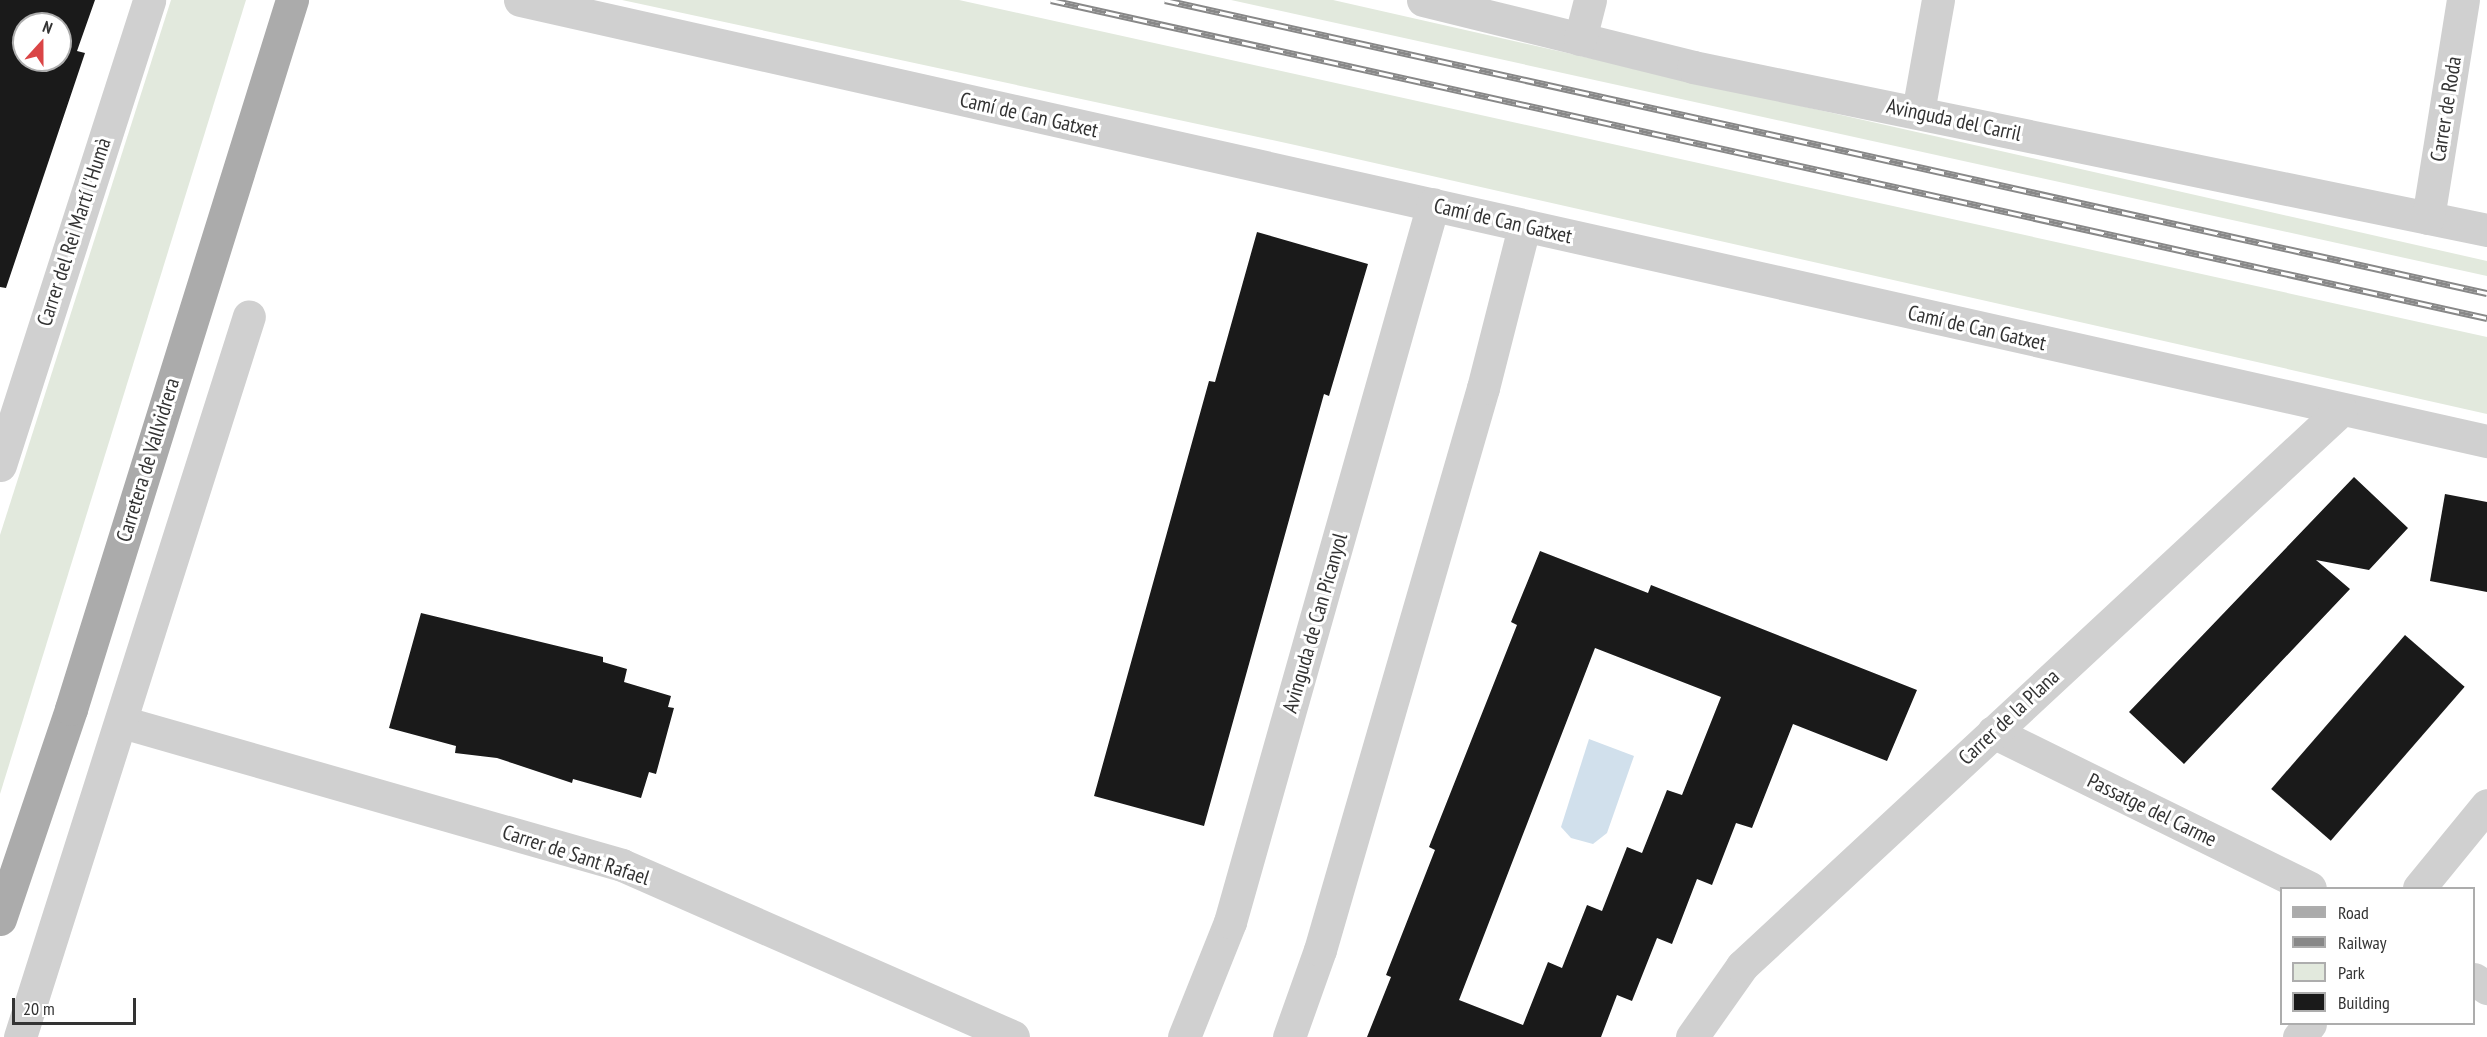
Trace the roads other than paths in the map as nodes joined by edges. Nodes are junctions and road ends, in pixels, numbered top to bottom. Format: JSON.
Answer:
{"nodes":[{"id":1,"x":149,"y":0,"type":"edge"},
{"id":2,"x":292,"y":0,"type":"edge"},
{"id":3,"x":520,"y":0,"type":"edge"},
{"id":4,"x":1423,"y":0,"type":"edge"},
{"id":5,"x":1590,"y":0,"type":"edge"},
{"id":6,"x":1938,"y":0,"type":"edge"},
{"id":7,"x":2463,"y":0,"type":"edge"},
{"id":8,"x":1500,"y":8,"type":"edge"},
{"id":9,"x":1580,"y":39,"type":"junction"},
{"id":10,"x":1918,"y":112,"type":"junction"},
{"id":11,"x":1433,"y":204,"type":"junction"},
{"id":12,"x":2428,"y":218,"type":"junction"},
{"id":13,"x":1524,"y":227,"type":"junction"},
{"id":14,"x":2487,"y":230,"type":"edge"},
{"id":15,"x":249,"y":316,"type":"dead end"},
{"id":16,"x":2341,"y":410,"type":"junction"},
{"id":17,"x":2487,"y":441,"type":"edge"},
{"id":18,"x":0,"y":465,"type":"edge"},
{"id":19,"x":122,"y":722,"type":"junction"},
{"id":20,"x":1993,"y":732,"type":"junction"},
{"id":21,"x":2487,"y":805,"type":"edge"},
{"id":22,"x":2308,"y":887,"type":"edge"},
{"id":23,"x":2420,"y":887,"type":"edge"},
{"id":24,"x":0,"y":919,"type":"edge"},
{"id":25,"x":20,"y":1037,"type":"edge"},
{"id":26,"x":1013,"y":1037,"type":"edge"},
{"id":27,"x":1184,"y":1037,"type":"edge"},
{"id":28,"x":1288,"y":1037,"type":"edge"},
{"id":29,"x":1692,"y":1037,"type":"edge"}],
"edges":[{"from":1,"to":18,"type":"street","name":"Carrer del Rei Martí l'Humà"},
{"from":2,"to":24,"type":"main road","name":"Carretera de Vallvidrera"},
{"from":3,"to":11,"type":"street","name":"Camí de Can Gatxet"},
{"from":4,"to":8,"type":"street","name":"Avinguda del Carril"},
{"from":5,"to":9,"type":"street"},
{"from":6,"to":10,"type":"street"},
{"from":7,"to":12,"type":"street","name":"Carrer de Roda"},
{"from":8,"to":9,"type":"street","name":"Avinguda del Carril"},
{"from":9,"to":10,"type":"street","name":"Avinguda del Carril"},
{"from":10,"to":12,"type":"street","name":"Avinguda del Carril"},
{"from":11,"to":13,"type":"street","name":"Camí de Can Gatxet"},
{"from":11,"to":27,"type":"street","name":"Avinguda de Can Picanyol"},
{"from":12,"to":14,"type":"street","name":"Avinguda del Carril"},
{"from":13,"to":16,"type":"street","name":"Camí de Can Gatxet"},
{"from":13,"to":28,"type":"street"},
{"from":15,"to":19,"type":"street"},
{"from":16,"to":17,"type":"street","name":"Camí de Can Gatxet"},
{"from":16,"to":20,"type":"street","name":"Carrer de la Plana"},
{"from":19,"to":25,"type":"street"},
{"from":19,"to":26,"type":"street","name":"Carrer de Sant Rafael"},
{"from":20,"to":22,"type":"street","name":"Passatge del Carme"},
{"from":20,"to":29,"type":"street","name":"Carrer de la Plana"},
{"from":21,"to":23,"type":"street"}]}
